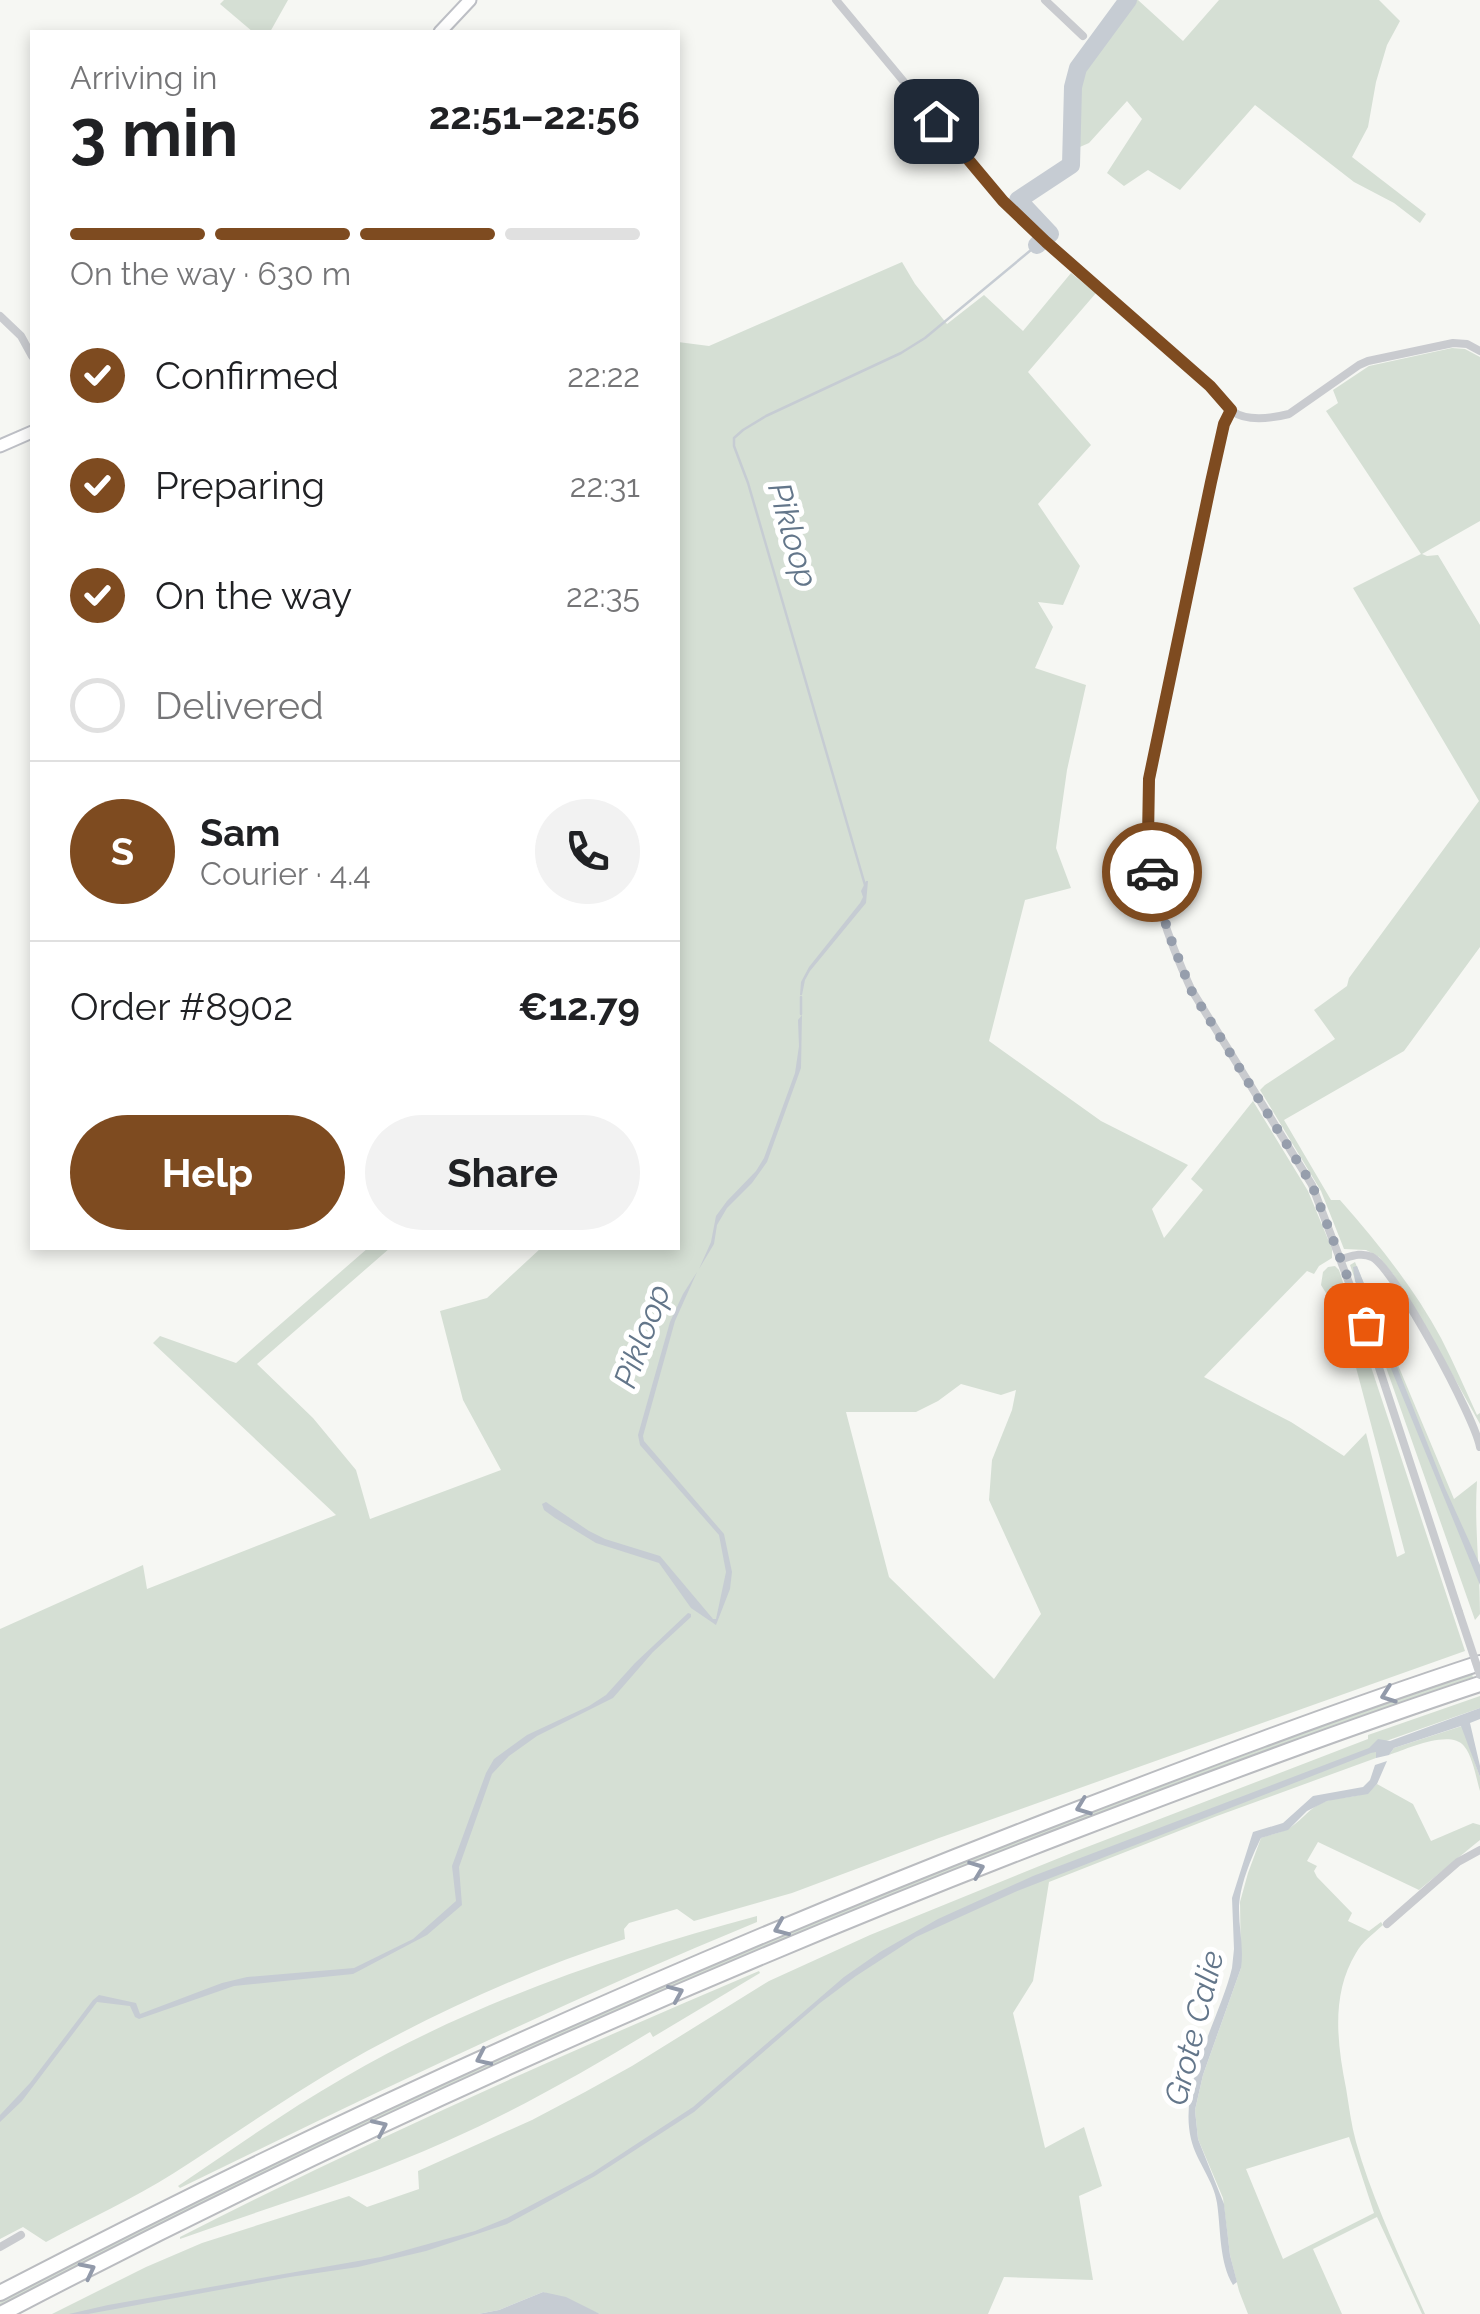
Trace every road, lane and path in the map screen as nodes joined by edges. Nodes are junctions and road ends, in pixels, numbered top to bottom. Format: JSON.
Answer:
{"nodes":[{"id":1,"x":470,"y":0,"type":"edge"},
{"id":2,"x":836,"y":0,"type":"edge"},
{"id":3,"x":1044,"y":0,"type":"edge"},
{"id":4,"x":442,"y":30,"type":"edge"},
{"id":5,"x":1083,"y":36,"type":"dead end"},
{"id":6,"x":0,"y":316,"type":"edge"},
{"id":7,"x":1480,"y":352,"type":"edge"},
{"id":8,"x":30,"y":353,"type":"edge"},
{"id":9,"x":1231,"y":410,"type":"junction"},
{"id":10,"x":30,"y":433,"type":"edge"},
{"id":11,"x":1,"y":446,"type":"edge"},
{"id":12,"x":1342,"y":1259,"type":"junction"},
{"id":13,"x":1480,"y":1447,"type":"edge"},
{"id":14,"x":1480,"y":1663,"type":"edge"},
{"id":15,"x":1480,"y":1675,"type":"edge"},
{"id":16,"x":1480,"y":1684,"type":"edge"},
{"id":17,"x":1480,"y":1850,"type":"edge"},
{"id":18,"x":1387,"y":1924,"type":"dead end"},
{"id":19,"x":21,"y":2235,"type":"dead end"},
{"id":20,"x":0,"y":2247,"type":"edge"},
{"id":21,"x":0,"y":2293,"type":"edge"},
{"id":22,"x":1,"y":2314,"type":"edge"}],
"edges":[{"from":1,"to":4,"type":"street"},
{"from":2,"to":9,"type":"street"},
{"from":3,"to":5,"type":"street"},
{"from":6,"to":8,"type":"street"},
{"from":7,"to":9,"type":"street"},
{"from":9,"to":12,"type":"street"},
{"from":10,"to":11,"type":"street"},
{"from":12,"to":13,"type":"street"},
{"from":12,"to":15,"type":"street","bridge":true},
{"from":14,"to":21,"type":"highway","one_way":true},
{"from":22,"to":16,"type":"highway","one_way":true},
{"from":17,"to":18,"type":"street"},
{"from":19,"to":20,"type":"street"}]}
